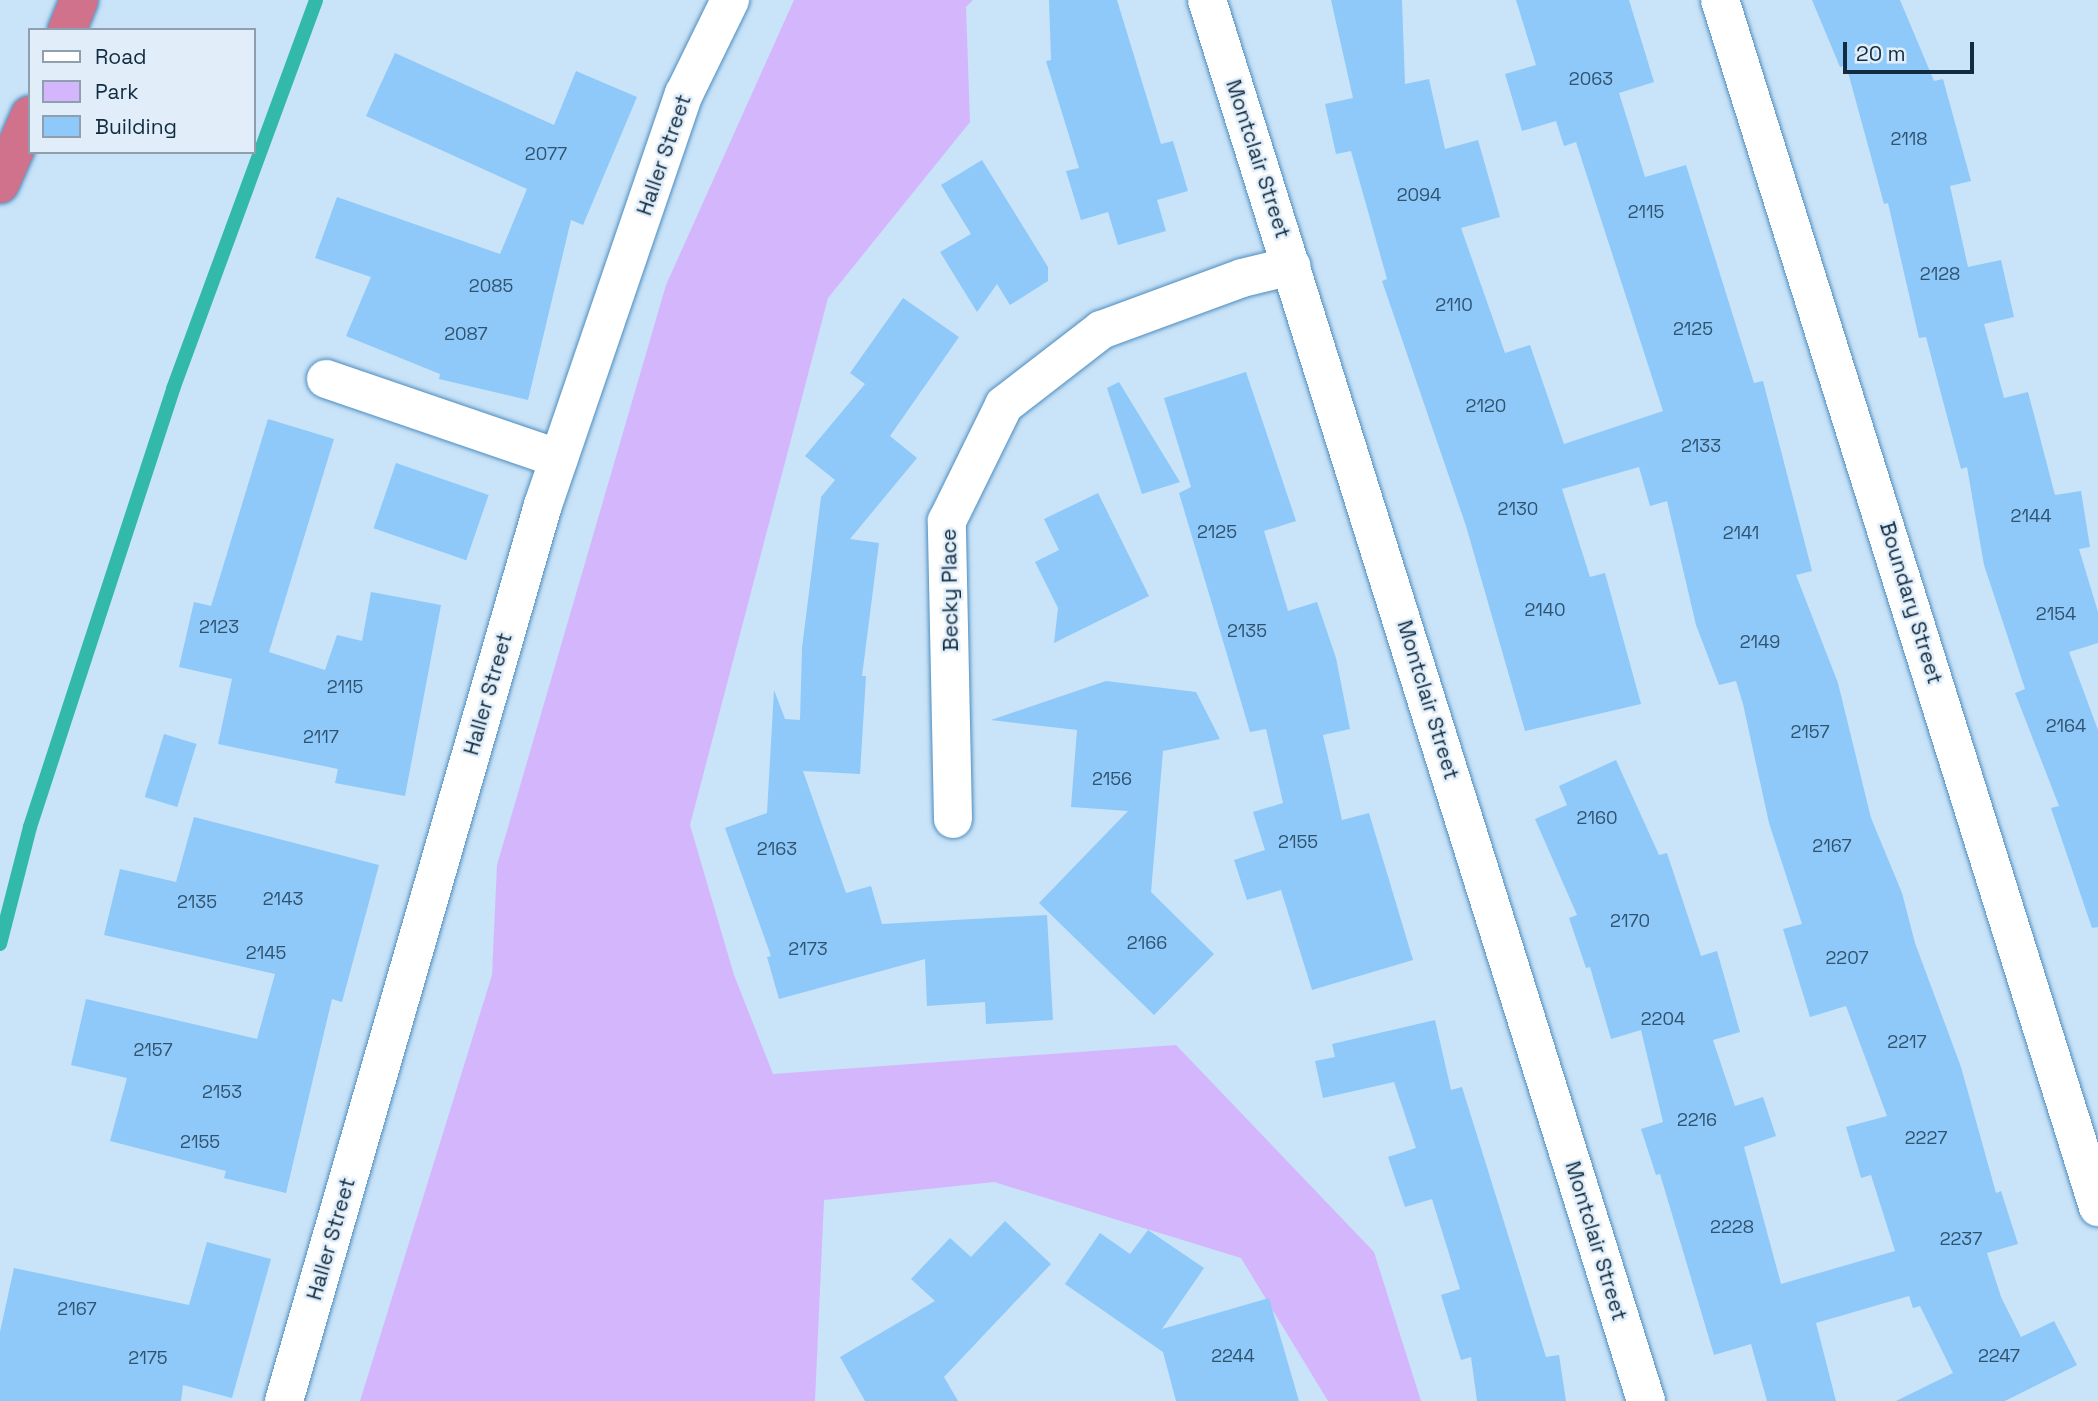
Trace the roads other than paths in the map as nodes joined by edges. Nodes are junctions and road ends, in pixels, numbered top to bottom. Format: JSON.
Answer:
{"nodes":[{"id":1,"x":79,"y":0,"type":"edge"},
{"id":2,"x":730,"y":0,"type":"edge"},
{"id":3,"x":1207,"y":0,"type":"edge"},
{"id":4,"x":1720,"y":0,"type":"edge"},
{"id":5,"x":68,"y":28,"type":"edge"},
{"id":6,"x":28,"y":120,"type":"edge"},
{"id":7,"x":0,"y":184,"type":"edge"},
{"id":8,"x":1292,"y":266,"type":"junction"},
{"id":9,"x":326,"y":379,"type":"dead end"},
{"id":10,"x":559,"y":459,"type":"junction"},
{"id":11,"x":954,"y":819,"type":"dead end"},
{"id":12,"x":2098,"y":1207,"type":"edge"},
{"id":13,"x":284,"y":1401,"type":"edge"},
{"id":14,"x":1646,"y":1401,"type":"edge"}],
"edges":[{"from":1,"to":5,"type":"highway"},
{"from":2,"to":10,"type":"street","name":"Haller Street"},
{"from":3,"to":8,"type":"street","name":"Montclair Street"},
{"from":4,"to":12,"type":"street","name":"Boundary Street"},
{"from":6,"to":7,"type":"highway"},
{"from":8,"to":11,"type":"street","name":"Becky Place"},
{"from":8,"to":14,"type":"street","name":"Montclair Street"},
{"from":9,"to":10,"type":"street"},
{"from":10,"to":13,"type":"street","name":"Haller Street"}]}
